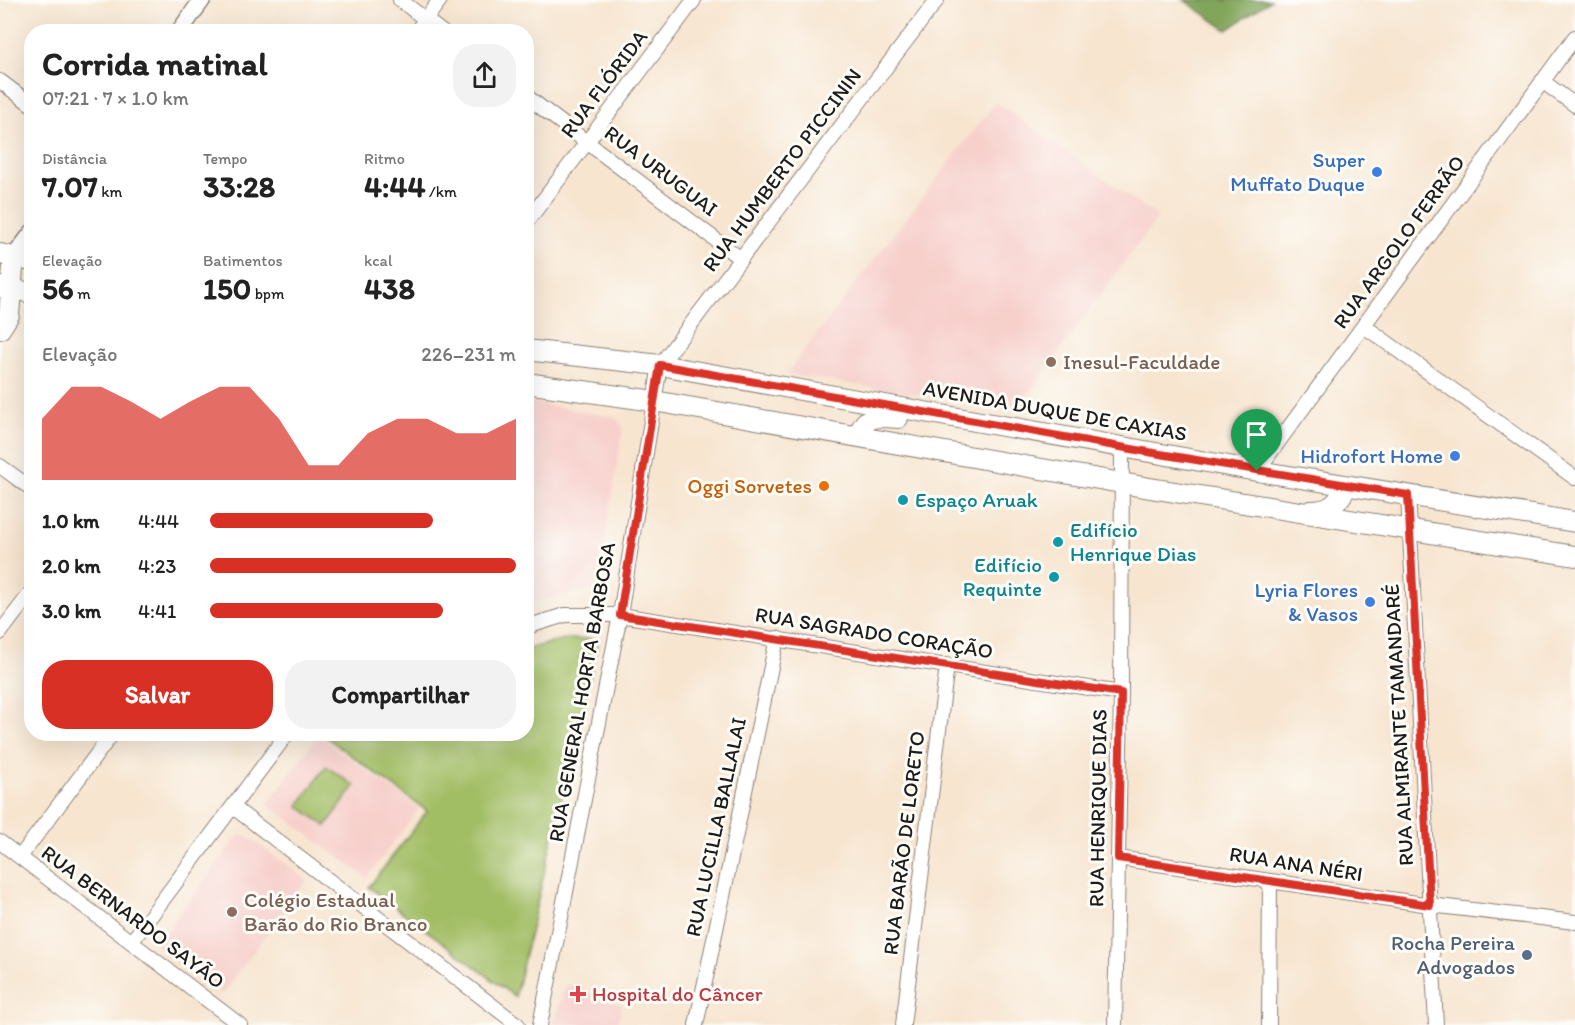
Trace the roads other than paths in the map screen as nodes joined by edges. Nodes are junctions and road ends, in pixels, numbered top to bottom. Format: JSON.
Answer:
{"nodes":[{"id":1,"x":202,"y":0,"type":"edge"},
{"id":2,"x":400,"y":0,"type":"edge"},
{"id":3,"x":440,"y":0,"type":"edge"},
{"id":4,"x":694,"y":0,"type":"edge"},
{"id":5,"x":937,"y":0,"type":"edge"},
{"id":6,"x":425,"y":19,"type":"junction"},
{"id":7,"x":185,"y":24,"type":"edge"},
{"id":8,"x":422,"y":24,"type":"edge"},
{"id":9,"x":432,"y":24,"type":"edge"},
{"id":10,"x":1575,"y":37,"type":"edge"},
{"id":11,"x":0,"y":81,"type":"edge"},
{"id":12,"x":1542,"y":81,"type":"junction"},
{"id":13,"x":24,"y":99,"type":"edge"},
{"id":14,"x":534,"y":102,"type":"edge"},
{"id":15,"x":1575,"y":105,"type":"edge"},
{"id":16,"x":587,"y":142,"type":"junction"},
{"id":17,"x":534,"y":212,"type":"edge"},
{"id":18,"x":24,"y":244,"type":"edge"},
{"id":19,"x":741,"y":258,"type":"junction"},
{"id":20,"x":11,"y":261,"type":"edge"},
{"id":21,"x":15,"y":290,"type":"edge"},
{"id":22,"x":1364,"y":326,"type":"junction"},
{"id":23,"x":0,"y":329,"type":"edge"},
{"id":24,"x":534,"y":351,"type":"edge"},
{"id":25,"x":660,"y":365,"type":"junction"},
{"id":26,"x":534,"y":384,"type":"edge"},
{"id":27,"x":654,"y":401,"type":"junction"},
{"id":28,"x":961,"y":419,"type":"junction"},
{"id":29,"x":859,"y":437,"type":"junction"},
{"id":30,"x":1122,"y":447,"type":"junction"},
{"id":31,"x":0,"y":466,"type":"edge"},
{"id":32,"x":1257,"y":471,"type":"junction"},
{"id":33,"x":1575,"y":478,"type":"edge"},
{"id":34,"x":24,"y":483,"type":"edge"},
{"id":35,"x":1123,"y":483,"type":"junction"},
{"id":36,"x":1347,"y":486,"type":"junction"},
{"id":37,"x":1408,"y":495,"type":"junction"},
{"id":38,"x":1293,"y":511,"type":"junction"},
{"id":39,"x":1575,"y":522,"type":"edge"},
{"id":40,"x":1410,"y":530,"type":"junction"},
{"id":41,"x":1575,"y":556,"type":"edge"},
{"id":42,"x":24,"y":602,"type":"edge"},
{"id":43,"x":620,"y":615,"type":"junction"},
{"id":44,"x":534,"y":625,"type":"edge"},
{"id":45,"x":0,"y":633,"type":"edge"},
{"id":46,"x":777,"y":638,"type":"junction"},
{"id":47,"x":947,"y":665,"type":"junction"},
{"id":48,"x":1121,"y":693,"type":"junction"},
{"id":49,"x":107,"y":741,"type":"edge"},
{"id":50,"x":282,"y":741,"type":"edge"},
{"id":51,"x":232,"y":807,"type":"junction"},
{"id":52,"x":0,"y":842,"type":"edge"},
{"id":53,"x":20,"y":857,"type":"junction"},
{"id":54,"x":1118,"y":858,"type":"junction"},
{"id":55,"x":1270,"y":881,"type":"junction"},
{"id":56,"x":1430,"y":905,"type":"junction"},
{"id":57,"x":1575,"y":922,"type":"edge"},
{"id":58,"x":132,"y":941,"type":"junction"},
{"id":59,"x":240,"y":1025,"type":"edge"},
{"id":60,"x":518,"y":1025,"type":"edge"},
{"id":61,"x":540,"y":1025,"type":"edge"},
{"id":62,"x":696,"y":1025,"type":"edge"},
{"id":63,"x":903,"y":1025,"type":"edge"},
{"id":64,"x":1114,"y":1025,"type":"edge"},
{"id":65,"x":1269,"y":1025,"type":"edge"},
{"id":66,"x":1436,"y":1025,"type":"edge"}],
"edges":[{"from":1,"to":7,"type":"street"},
{"from":2,"to":6,"type":"street"},
{"from":3,"to":6,"type":"street"},
{"from":4,"to":16,"type":"street","name":"RUA FLÓRIDA"},
{"from":5,"to":19,"type":"street","name":"RUA HUMBERTO PICCININ"},
{"from":6,"to":8,"type":"street"},
{"from":6,"to":9,"type":"street"},
{"from":10,"to":12,"type":"street","name":"RUA ARGOLO FERRÃO"},
{"from":11,"to":13,"type":"street"},
{"from":12,"to":15,"type":"street"},
{"from":12,"to":22,"type":"street","name":"RUA ARGOLO FERRÃO"},
{"from":14,"to":16,"type":"street","name":"RUA URUGUAI"},
{"from":16,"to":17,"type":"street","name":"RUA FLÓRIDA"},
{"from":16,"to":19,"type":"street","name":"RUA URUGUAI"},
{"from":18,"to":20,"type":"street"},
{"from":19,"to":25,"type":"street","name":"RUA HUMBERTO PICCININ"},
{"from":20,"to":21,"type":"main road"},
{"from":21,"to":23,"type":"main road"},
{"from":22,"to":32,"type":"street","name":"RUA ARGOLO FERRÃO"},
{"from":22,"to":33,"type":"street"},
{"from":24,"to":25,"type":"main road","name":"AVENIDA DUQUE DE CAXIAS"},
{"from":25,"to":27,"type":"street","name":"RUA GENERAL HORTA BARBOSA"},
{"from":25,"to":28,"type":"main road","name":"AVENIDA DUQUE DE CAXIAS"},
{"from":26,"to":27,"type":"main road"},
{"from":27,"to":29,"type":"main road"},
{"from":27,"to":43,"type":"street","name":"RUA GENERAL HORTA BARBOSA"},
{"from":28,"to":29,"type":"main road"},
{"from":28,"to":30,"type":"main road","name":"AVENIDA DUQUE DE CAXIAS"},
{"from":29,"to":35,"type":"main road"},
{"from":30,"to":32,"type":"main road","name":"AVENIDA DUQUE DE CAXIAS"},
{"from":30,"to":35,"type":"street","name":"RUA HENRIQUE DIAS"},
{"from":31,"to":34,"type":"street"},
{"from":32,"to":36,"type":"main road","name":"AVENIDA DUQUE DE CAXIAS"},
{"from":35,"to":38,"type":"main road"},
{"from":35,"to":48,"type":"street","name":"RUA HENRIQUE DIAS"},
{"from":36,"to":37,"type":"main road","name":"AVENIDA DUQUE DE CAXIAS"},
{"from":36,"to":38,"type":"main road"},
{"from":37,"to":39,"type":"main road","name":"AVENIDA DUQUE DE CAXIAS"},
{"from":37,"to":40,"type":"street","name":"RUA ALMIRANTE TAMANDARÉ"},
{"from":38,"to":40,"type":"main road"},
{"from":40,"to":41,"type":"main road"},
{"from":40,"to":56,"type":"street","name":"RUA ALMIRANTE TAMANDARÉ"},
{"from":42,"to":45,"type":"street"},
{"from":43,"to":44,"type":"street","name":"RUA SAGRADO CORAÇÃO"},
{"from":43,"to":46,"type":"street","name":"RUA SAGRADO CORAÇÃO"},
{"from":43,"to":61,"type":"street","name":"RUA GENERAL HORTA BARBOSA"},
{"from":46,"to":47,"type":"street","name":"RUA SAGRADO CORAÇÃO"},
{"from":46,"to":62,"type":"street","name":"RUA LUCILLA BALLALAI"},
{"from":47,"to":48,"type":"street","name":"RUA SAGRADO CORAÇÃO"},
{"from":47,"to":63,"type":"street","name":"RUA BARÃO DE LORETO"},
{"from":48,"to":54,"type":"street","name":"RUA HENRIQUE DIAS"},
{"from":49,"to":53,"type":"street"},
{"from":50,"to":51,"type":"street"},
{"from":51,"to":58,"type":"street"},
{"from":51,"to":60,"type":"street"},
{"from":52,"to":53,"type":"street","name":"RUA BERNARDO SAYÃO"},
{"from":53,"to":58,"type":"street","name":"RUA BERNARDO SAYÃO"},
{"from":54,"to":55,"type":"street","name":"RUA ANA NÉRI"},
{"from":54,"to":64,"type":"street","name":"RUA HENRIQUE DIAS"},
{"from":55,"to":56,"type":"street","name":"RUA ANA NÉRI"},
{"from":55,"to":65,"type":"street"},
{"from":56,"to":57,"type":"street","name":"RUA ANA NÉRI"},
{"from":56,"to":66,"type":"street","name":"RUA ALMIRANTE TAMANDARÉ"},
{"from":58,"to":59,"type":"street","name":"RUA BERNARDO SAYÃO"}]}
